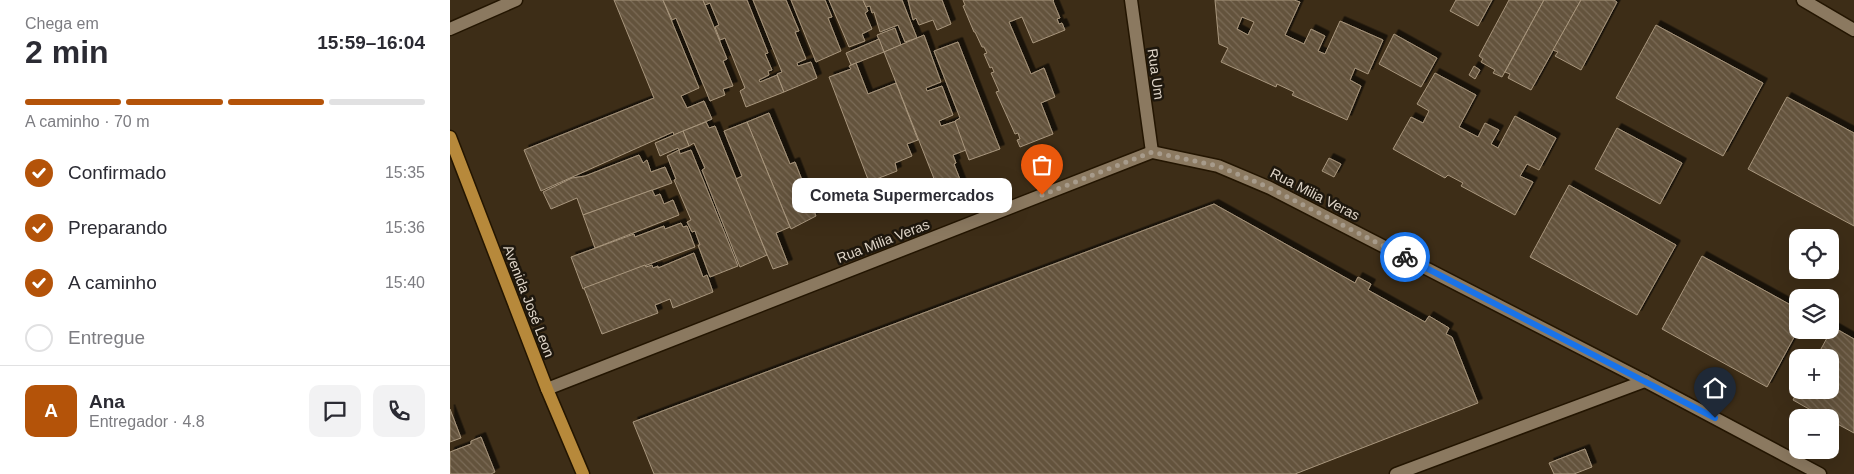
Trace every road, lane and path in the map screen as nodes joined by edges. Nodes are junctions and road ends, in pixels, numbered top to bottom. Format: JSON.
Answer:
{"nodes":[{"id":1,"x":516,"y":0,"type":"edge"},
{"id":2,"x":1131,"y":0,"type":"edge"},
{"id":3,"x":1803,"y":0,"type":"edge"},
{"id":4,"x":450,"y":29,"type":"edge"},
{"id":5,"x":1854,"y":30,"type":"edge"},
{"id":6,"x":450,"y":137,"type":"edge"},
{"id":7,"x":1152,"y":152,"type":"junction"},
{"id":8,"x":1645,"y":381,"type":"junction"},
{"id":9,"x":547,"y":389,"type":"junction"},
{"id":10,"x":583,"y":474,"type":"edge"},
{"id":11,"x":1396,"y":474,"type":"edge"},
{"id":12,"x":1820,"y":474,"type":"edge"}],
"edges":[{"from":1,"to":4,"type":"street"},
{"from":2,"to":7,"type":"street","name":"Rua Um"},
{"from":3,"to":5,"type":"street"},
{"from":6,"to":9,"type":"main road","name":"Avenida José Leon"},
{"from":7,"to":8,"type":"street","name":"Rua Milia Veras"},
{"from":7,"to":9,"type":"street","name":"Rua Milia Veras"},
{"from":8,"to":11,"type":"street"},
{"from":8,"to":12,"type":"street","name":"Rua Milia Veras"},
{"from":9,"to":10,"type":"main road","name":"Avenida José Leon"}]}
